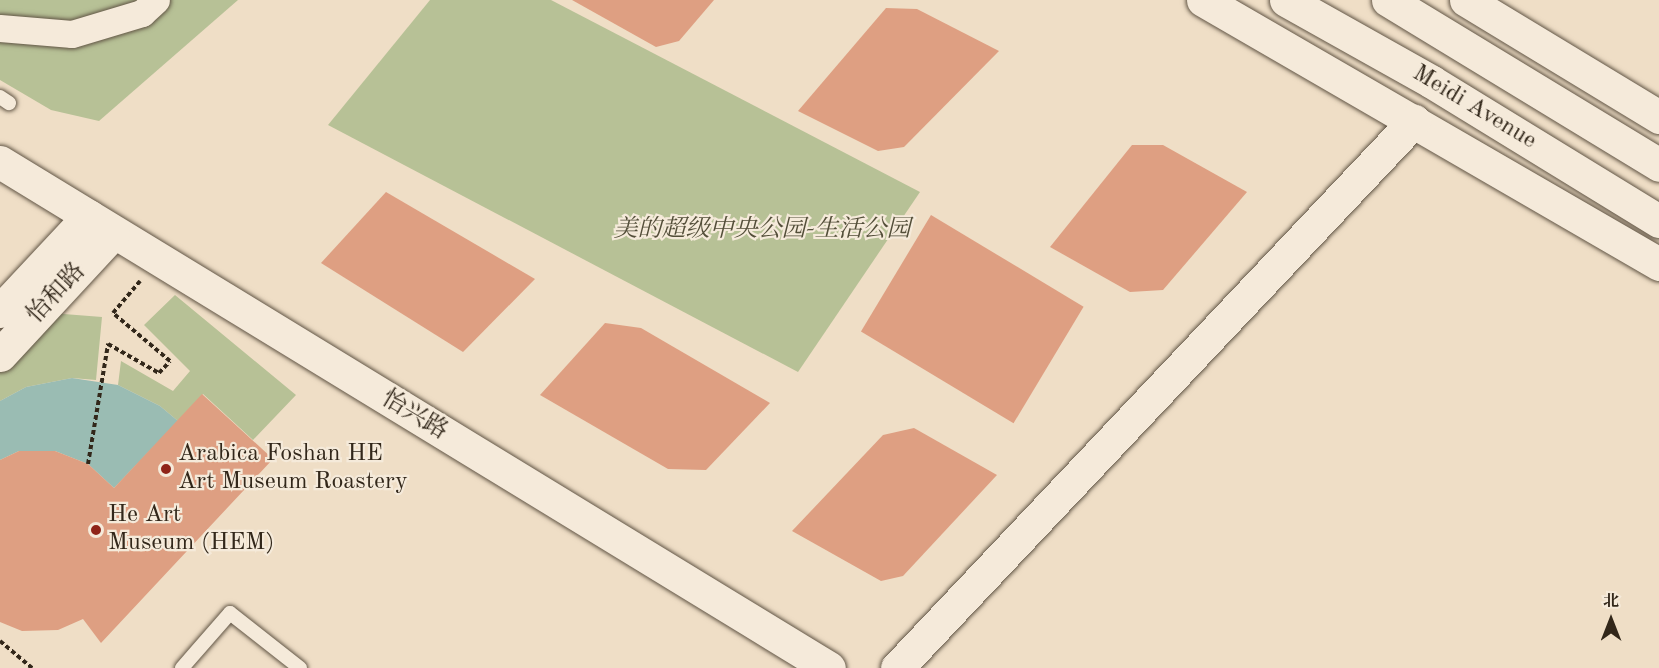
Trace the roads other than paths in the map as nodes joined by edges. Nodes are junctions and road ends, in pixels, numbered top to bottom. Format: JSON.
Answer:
{"nodes":[{"id":1,"x":156,"y":0,"type":"edge"},
{"id":2,"x":1203,"y":0,"type":"edge"},
{"id":3,"x":1286,"y":0,"type":"edge"},
{"id":4,"x":1388,"y":0,"type":"edge"},
{"id":5,"x":1466,"y":0,"type":"edge"},
{"id":6,"x":0,"y":28,"type":"edge"},
{"id":7,"x":1659,"y":117,"type":"edge"},
{"id":8,"x":1414,"y":121,"type":"junction"},
{"id":9,"x":0,"y":162,"type":"edge"},
{"id":10,"x":1659,"y":165,"type":"edge"},
{"id":11,"x":1659,"y":221,"type":"edge"},
{"id":12,"x":101,"y":225,"type":"junction"},
{"id":13,"x":1659,"y":264,"type":"edge"},
{"id":14,"x":0,"y":311,"type":"edge"},
{"id":15,"x":0,"y":355,"type":"edge"},
{"id":16,"x":182,"y":668,"type":"edge"},
{"id":17,"x":300,"y":668,"type":"edge"},
{"id":18,"x":829,"y":668,"type":"edge"},
{"id":19,"x":897,"y":668,"type":"edge"}],
"edges":[{"from":1,"to":6,"type":"street"},
{"from":2,"to":8,"type":"street"},
{"from":3,"to":11,"type":"street","name":"Meidi Avenue"},
{"from":4,"to":10,"type":"street","name":"Meidi Avenue"},
{"from":5,"to":7,"type":"street"},
{"from":8,"to":13,"type":"street"},
{"from":8,"to":19,"type":"street"},
{"from":9,"to":12,"type":"street","name":"怡兴路"},
{"from":12,"to":14,"type":"street","name":"怡和路"},
{"from":12,"to":15,"type":"street","name":"怡和路"},
{"from":12,"to":18,"type":"street","name":"怡兴路"},
{"from":16,"to":17,"type":"lane"}]}
